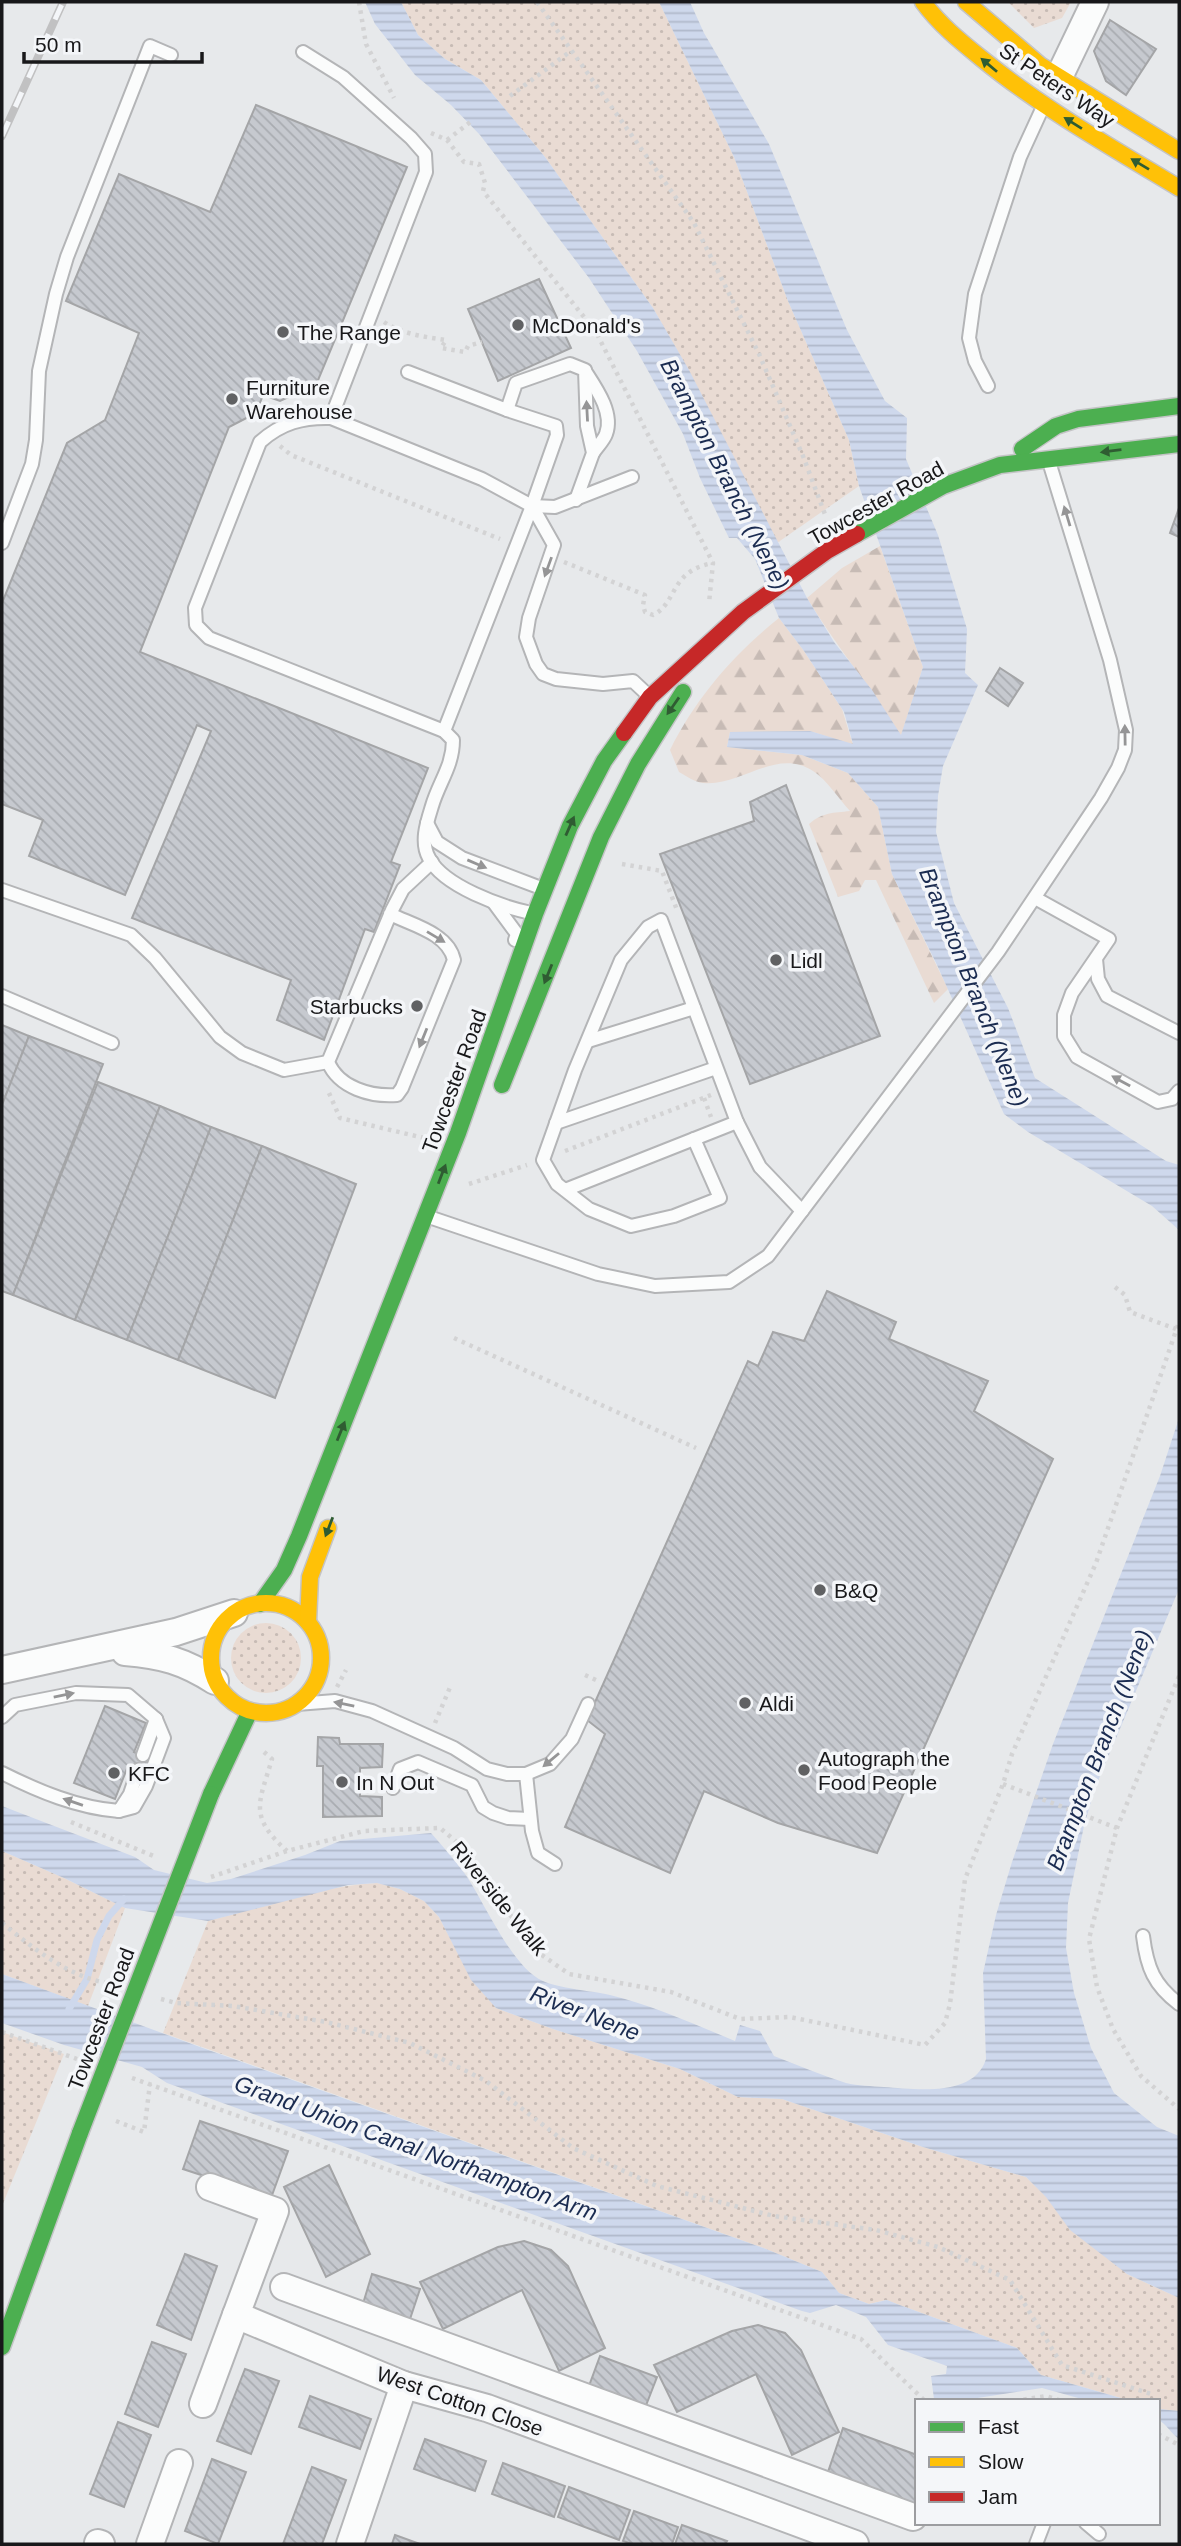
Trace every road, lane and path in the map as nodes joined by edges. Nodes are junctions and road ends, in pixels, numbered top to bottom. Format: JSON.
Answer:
{"nodes":[{"id":1,"x":359,"y":2,"type":"edge"},
{"id":2,"x":537,"y":2,"type":"edge"},
{"id":3,"x":922,"y":2,"type":"edge"},
{"id":4,"x":966,"y":2,"type":"edge"},
{"id":5,"x":1095,"y":2,"type":"edge"},
{"id":6,"x":571,"y":51,"type":"junction"},
{"id":7,"x":303,"y":52,"type":"dead end"},
{"id":8,"x":171,"y":55,"type":"dead end"},
{"id":9,"x":1059,"y":77,"type":"junction"},
{"id":10,"x":510,"y":96,"type":"dead end"},
{"id":11,"x":396,"y":100,"type":"dead end"},
{"id":12,"x":1044,"y":105,"type":"junction"},
{"id":13,"x":473,"y":120,"type":"dead end"},
{"id":14,"x":422,"y":125,"type":"dead end"},
{"id":15,"x":1179,"y":151,"type":"edge"},
{"id":16,"x":1179,"y":188,"type":"edge"},
{"id":17,"x":371,"y":314,"type":"junction"},
{"id":18,"x":482,"y":342,"type":"dead end"},
{"id":19,"x":584,"y":370,"type":"junction"},
{"id":20,"x":408,"y":372,"type":"dead end"},
{"id":21,"x":988,"y":386,"type":"dead end"},
{"id":22,"x":1179,"y":406,"type":"edge"},
{"id":23,"x":507,"y":410,"type":"junction"},
{"id":24,"x":331,"y":418,"type":"junction"},
{"id":25,"x":273,"y":431,"type":"junction"},
{"id":26,"x":1070,"y":438,"type":"dead end"},
{"id":27,"x":1179,"y":444,"type":"edge"},
{"id":28,"x":1022,"y":449,"type":"junction"},
{"id":29,"x":593,"y":453,"type":"junction"},
{"id":30,"x":1047,"y":458,"type":"junction"},
{"id":31,"x":1000,"y":465,"type":"junction"},
{"id":32,"x":632,"y":477,"type":"dead end"},
{"id":33,"x":576,"y":500,"type":"junction"},
{"id":34,"x":532,"y":506,"type":"junction"},
{"id":35,"x":827,"y":520,"type":"dead end"},
{"id":36,"x":2,"y":543,"type":"edge"},
{"id":37,"x":516,"y":545,"type":"junction"},
{"id":38,"x":551,"y":558,"type":"junction"},
{"id":39,"x":713,"y":563,"type":"dead end"},
{"id":40,"x":743,"y":612,"type":"junction"},
{"id":41,"x":650,"y":697,"type":"junction"},
{"id":42,"x":444,"y":731,"type":"junction"},
{"id":43,"x":427,"y":822,"type":"junction"},
{"id":44,"x":601,"y":836,"type":"junction"},
{"id":45,"x":432,"y":862,"type":"junction"},
{"id":46,"x":2,"y":890,"type":"edge"},
{"id":47,"x":546,"y":890,"type":"junction"},
{"id":48,"x":566,"y":890,"type":"dead end"},
{"id":49,"x":1035,"y":898,"type":"junction"},
{"id":50,"x":493,"y":901,"type":"junction"},
{"id":51,"x":542,"y":910,"type":"junction"},
{"id":52,"x":573,"y":910,"type":"junction"},
{"id":53,"x":390,"y":914,"type":"junction"},
{"id":54,"x":1096,"y":959,"type":"junction"},
{"id":55,"x":2,"y":996,"type":"edge"},
{"id":56,"x":694,"y":1007,"type":"junction"},
{"id":57,"x":1179,"y":1033,"type":"edge"},
{"id":58,"x":588,"y":1041,"type":"junction"},
{"id":59,"x":491,"y":1043,"type":"junction"},
{"id":60,"x":112,"y":1044,"type":"dead end"},
{"id":61,"x":323,"y":1063,"type":"junction"},
{"id":62,"x":716,"y":1068,"type":"junction"},
{"id":63,"x":1179,"y":1091,"type":"edge"},
{"id":64,"x":495,"y":1103,"type":"dead end"},
{"id":65,"x":737,"y":1122,"type":"junction"},
{"id":66,"x":556,"y":1123,"type":"junction"},
{"id":67,"x":694,"y":1139,"type":"junction"},
{"id":68,"x":435,"y":1141,"type":"dead end"},
{"id":69,"x":565,"y":1190,"type":"junction"},
{"id":70,"x":458,"y":1206,"type":"dead end"},
{"id":71,"x":802,"y":1211,"type":"junction"},
{"id":72,"x":426,"y":1216,"type":"junction"},
{"id":73,"x":448,"y":1232,"type":"junction"},
{"id":74,"x":1115,"y":1287,"type":"dead end"},
{"id":75,"x":1179,"y":1322,"type":"edge"},
{"id":76,"x":1176,"y":1329,"type":"junction"},
{"id":77,"x":454,"y":1338,"type":"dead end"},
{"id":78,"x":696,"y":1448,"type":"dead end"},
{"id":79,"x":333,"y":1517,"type":"dead end"},
{"id":80,"x":261,"y":1604,"type":"junction"},
{"id":81,"x":234,"y":1613,"type":"junction"},
{"id":82,"x":308,"y":1622,"type":"junction"},
{"id":83,"x":103,"y":1650,"type":"junction"},
{"id":84,"x":2,"y":1670,"type":"edge"},
{"id":85,"x":585,"y":1675,"type":"dead end"},
{"id":86,"x":1179,"y":1676,"type":"edge"},
{"id":87,"x":596,"y":1680,"type":"dead end"},
{"id":88,"x":215,"y":1681,"type":"junction"},
{"id":89,"x":297,"y":1704,"type":"junction"},
{"id":90,"x":588,"y":1704,"type":"dead end"},
{"id":91,"x":250,"y":1711,"type":"junction"},
{"id":92,"x":2,"y":1717,"type":"edge"},
{"id":93,"x":156,"y":1718,"type":"junction"},
{"id":94,"x":242,"y":1733,"type":"junction"},
{"id":95,"x":143,"y":1755,"type":"dead end"},
{"id":96,"x":138,"y":1770,"type":"dead end"},
{"id":97,"x":2,"y":1773,"type":"edge"},
{"id":98,"x":526,"y":1774,"type":"junction"},
{"id":99,"x":1003,"y":1783,"type":"junction"},
{"id":100,"x":393,"y":1788,"type":"dead end"},
{"id":101,"x":119,"y":1811,"type":"junction"},
{"id":102,"x":530,"y":1819,"type":"junction"},
{"id":103,"x":68,"y":1821,"type":"dead end"},
{"id":104,"x":1117,"y":1828,"type":"junction"},
{"id":105,"x":287,"y":1851,"type":"junction"},
{"id":106,"x":162,"y":1859,"type":"dead end"},
{"id":107,"x":555,"y":1864,"type":"dead end"},
{"id":108,"x":199,"y":1873,"type":"dead end"},
{"id":109,"x":2,"y":1923,"type":"edge"},
{"id":110,"x":1143,"y":1936,"type":"dead end"},
{"id":111,"x":112,"y":1984,"type":"dead end"},
{"id":112,"x":150,"y":1995,"type":"dead end"},
{"id":113,"x":1179,"y":2004,"type":"edge"},
{"id":114,"x":2,"y":2032,"type":"edge"},
{"id":115,"x":89,"y":2063,"type":"dead end"},
{"id":116,"x":125,"y":2076,"type":"dead end"},
{"id":117,"x":150,"y":2084,"type":"junction"},
{"id":118,"x":1179,"y":2109,"type":"edge"},
{"id":119,"x":89,"y":2111,"type":"junction"},
{"id":120,"x":210,"y":2187,"type":"dead end"},
{"id":121,"x":284,"y":2287,"type":"dead end"},
{"id":122,"x":236,"y":2315,"type":"junction"},
{"id":123,"x":2,"y":2347,"type":"edge"},
{"id":124,"x":495,"y":2364,"type":"junction"},
{"id":125,"x":404,"y":2385,"type":"junction"},
{"id":126,"x":1151,"y":2394,"type":"dead end"},
{"id":127,"x":923,"y":2399,"type":"edge"},
{"id":128,"x":1027,"y":2399,"type":"edge"},
{"id":129,"x":1056,"y":2399,"type":"edge"},
{"id":130,"x":203,"y":2404,"type":"dead end"},
{"id":131,"x":487,"y":2408,"type":"junction"},
{"id":132,"x":1160,"y":2435,"type":"edge"},
{"id":133,"x":1179,"y":2445,"type":"edge"},
{"id":134,"x":179,"y":2463,"type":"dead end"},
{"id":135,"x":913,"y":2516,"type":"dead end"},
{"id":136,"x":1043,"y":2525,"type":"edge"},
{"id":137,"x":1089,"y":2525,"type":"edge"},
{"id":138,"x":1100,"y":2534,"type":"dead end"},
{"id":139,"x":150,"y":2544,"type":"edge"},
{"id":140,"x":351,"y":2544,"type":"edge"},
{"id":141,"x":855,"y":2544,"type":"edge"},
{"id":142,"x":1036,"y":2544,"type":"edge"}],
"edges":[{"from":1,"to":11,"type":"path"},
{"from":2,"to":6,"type":"path"},
{"from":12,"to":3,"type":"main road","name":"St Peters Way","one_way":true},
{"from":4,"to":9,"type":"main road","name":"St Peters Way"},
{"from":5,"to":9,"type":"street"},
{"from":6,"to":10,"type":"path"},
{"from":6,"to":35,"type":"path"},
{"from":7,"to":17,"type":"lane"},
{"from":8,"to":36,"type":"lane"},
{"from":9,"to":12,"type":"main road"},
{"from":9,"to":15,"type":"main road","name":"St Peters Way"},
{"from":16,"to":12,"type":"main road","name":"St Peters Way","one_way":true},
{"from":12,"to":21,"type":"lane"},
{"from":13,"to":14,"type":"path"},
{"from":17,"to":18,"type":"path"},
{"from":17,"to":24,"type":"lane"},
{"from":19,"to":23,"type":"lane"},
{"from":29,"to":19,"type":"lane","one_way":true},
{"from":19,"to":29,"type":"lane"},
{"from":20,"to":23,"type":"lane"},
{"from":22,"to":28,"type":"main road"},
{"from":23,"to":34,"type":"lane"},
{"from":24,"to":25,"type":"lane"},
{"from":24,"to":34,"type":"lane"},
{"from":25,"to":37,"type":"path"},
{"from":25,"to":42,"type":"lane"},
{"from":26,"to":28,"type":"main road","name":"Towcester Road"},
{"from":27,"to":30,"type":"main road","name":"Towcester Road","one_way":true},
{"from":28,"to":31,"type":"main road","name":"Towcester Road"},
{"from":29,"to":33,"type":"lane"},
{"from":30,"to":31,"type":"main road","name":"Towcester Road"},
{"from":49,"to":30,"type":"lane","one_way":true},
{"from":31,"to":40,"type":"main road","name":"Towcester Road"},
{"from":32,"to":33,"type":"lane"},
{"from":33,"to":34,"type":"lane"},
{"from":34,"to":37,"type":"lane"},
{"from":34,"to":38,"type":"lane"},
{"from":37,"to":42,"type":"lane"},
{"from":38,"to":39,"type":"path"},
{"from":38,"to":41,"type":"lane","one_way":true},
{"from":40,"to":41,"type":"main road","name":"Towcester Road"},
{"from":40,"to":44,"type":"main road","name":"Towcester Road","one_way":true},
{"from":47,"to":41,"type":"main road","name":"Towcester Road","one_way":true},
{"from":42,"to":43,"type":"lane"},
{"from":43,"to":45,"type":"lane"},
{"from":43,"to":47,"type":"lane","one_way":true},
{"from":44,"to":48,"type":"lane"},
{"from":44,"to":52,"type":"main road","name":"Towcester Road"},
{"from":45,"to":50,"type":"lane"},
{"from":45,"to":53,"type":"lane"},
{"from":46,"to":61,"type":"lane"},
{"from":47,"to":51,"type":"main road","name":"Towcester Road"},
{"from":47,"to":52,"type":"lane"},
{"from":49,"to":54,"type":"lane"},
{"from":49,"to":71,"type":"lane"},
{"from":50,"to":51,"type":"lane"},
{"from":50,"to":59,"type":"lane"},
{"from":51,"to":59,"type":"main road","name":"Towcester Road"},
{"from":52,"to":64,"type":"main road","name":"Towcester Road","one_way":true},
{"from":53,"to":61,"type":"lane"},
{"from":53,"to":61,"type":"lane","one_way":true},
{"from":54,"to":57,"type":"lane"},
{"from":63,"to":54,"type":"lane","one_way":true},
{"from":55,"to":60,"type":"lane"},
{"from":56,"to":58,"type":"lane"},
{"from":56,"to":58,"type":"lane"},
{"from":56,"to":62,"type":"lane"},
{"from":58,"to":66,"type":"lane"},
{"from":72,"to":59,"type":"main road","name":"Towcester Road","one_way":true},
{"from":61,"to":68,"type":"path"},
{"from":62,"to":65,"type":"lane"},
{"from":62,"to":66,"type":"lane"},
{"from":65,"to":67,"type":"lane"},
{"from":65,"to":71,"type":"lane"},
{"from":66,"to":69,"type":"lane"},
{"from":67,"to":69,"type":"lane"},
{"from":67,"to":69,"type":"lane"},
{"from":70,"to":73,"type":"main road"},
{"from":71,"to":73,"type":"lane"},
{"from":72,"to":73,"type":"lane"},
{"from":80,"to":72,"type":"main road","name":"Towcester Road","one_way":true},
{"from":74,"to":76,"type":"path"},
{"from":75,"to":76,"type":"path"},
{"from":76,"to":99,"type":"path"},
{"from":77,"to":78,"type":"path"},
{"from":79,"to":82,"type":"main road","one_way":true},
{"from":80,"to":81,"type":"main road"},
{"from":80,"to":82,"type":"main road"},
{"from":81,"to":83,"type":"street"},
{"from":81,"to":88,"type":"main road"},
{"from":82,"to":89,"type":"main road"},
{"from":83,"to":84,"type":"street"},
{"from":83,"to":88,"type":"street"},
{"from":85,"to":87,"type":"path"},
{"from":86,"to":104,"type":"path"},
{"from":88,"to":91,"type":"main road"},
{"from":89,"to":91,"type":"main road"},
{"from":98,"to":89,"type":"lane","one_way":true},
{"from":90,"to":98,"type":"lane","one_way":true},
{"from":91,"to":94,"type":"main road","name":"Towcester Road"},
{"from":92,"to":93,"type":"lane","one_way":true},
{"from":93,"to":95,"type":"lane"},
{"from":93,"to":101,"type":"lane"},
{"from":94,"to":105,"type":"path"},
{"from":94,"to":119,"type":"main road","name":"Towcester Road","bridge":true},
{"from":96,"to":101,"type":"lane"},
{"from":101,"to":97,"type":"lane","one_way":true},
{"from":98,"to":102,"type":"lane"},
{"from":99,"to":104,"type":"path"},
{"from":99,"to":105,"type":"path","name":"Riverside Walk"},
{"from":100,"to":102,"type":"lane"},
{"from":102,"to":107,"type":"lane"},
{"from":103,"to":106,"type":"path"},
{"from":104,"to":118,"type":"path"},
{"from":105,"to":108,"type":"path","name":"Riverside Walk"},
{"from":109,"to":111,"type":"path"},
{"from":110,"to":113,"type":"lane"},
{"from":112,"to":126,"type":"path"},
{"from":114,"to":115,"type":"path"},
{"from":116,"to":117,"type":"path"},
{"from":117,"to":119,"type":"path"},
{"from":117,"to":127,"type":"path"},
{"from":119,"to":123,"type":"main road","name":"Towcester Road","bridge":true},
{"from":120,"to":122,"type":"street"},
{"from":121,"to":124,"type":"street"},
{"from":122,"to":125,"type":"street","name":"West Cotton Close"},
{"from":122,"to":130,"type":"street"},
{"from":124,"to":131,"type":"street"},
{"from":124,"to":135,"type":"street"},
{"from":125,"to":131,"type":"street","name":"West Cotton Close"},
{"from":125,"to":140,"type":"street"},
{"from":128,"to":129,"type":"path"},
{"from":131,"to":141,"type":"street","name":"West Cotton Close"},
{"from":132,"to":133,"type":"path"},
{"from":134,"to":139,"type":"street"},
{"from":136,"to":142,"type":"lane"},
{"from":137,"to":138,"type":"lane"}]}
